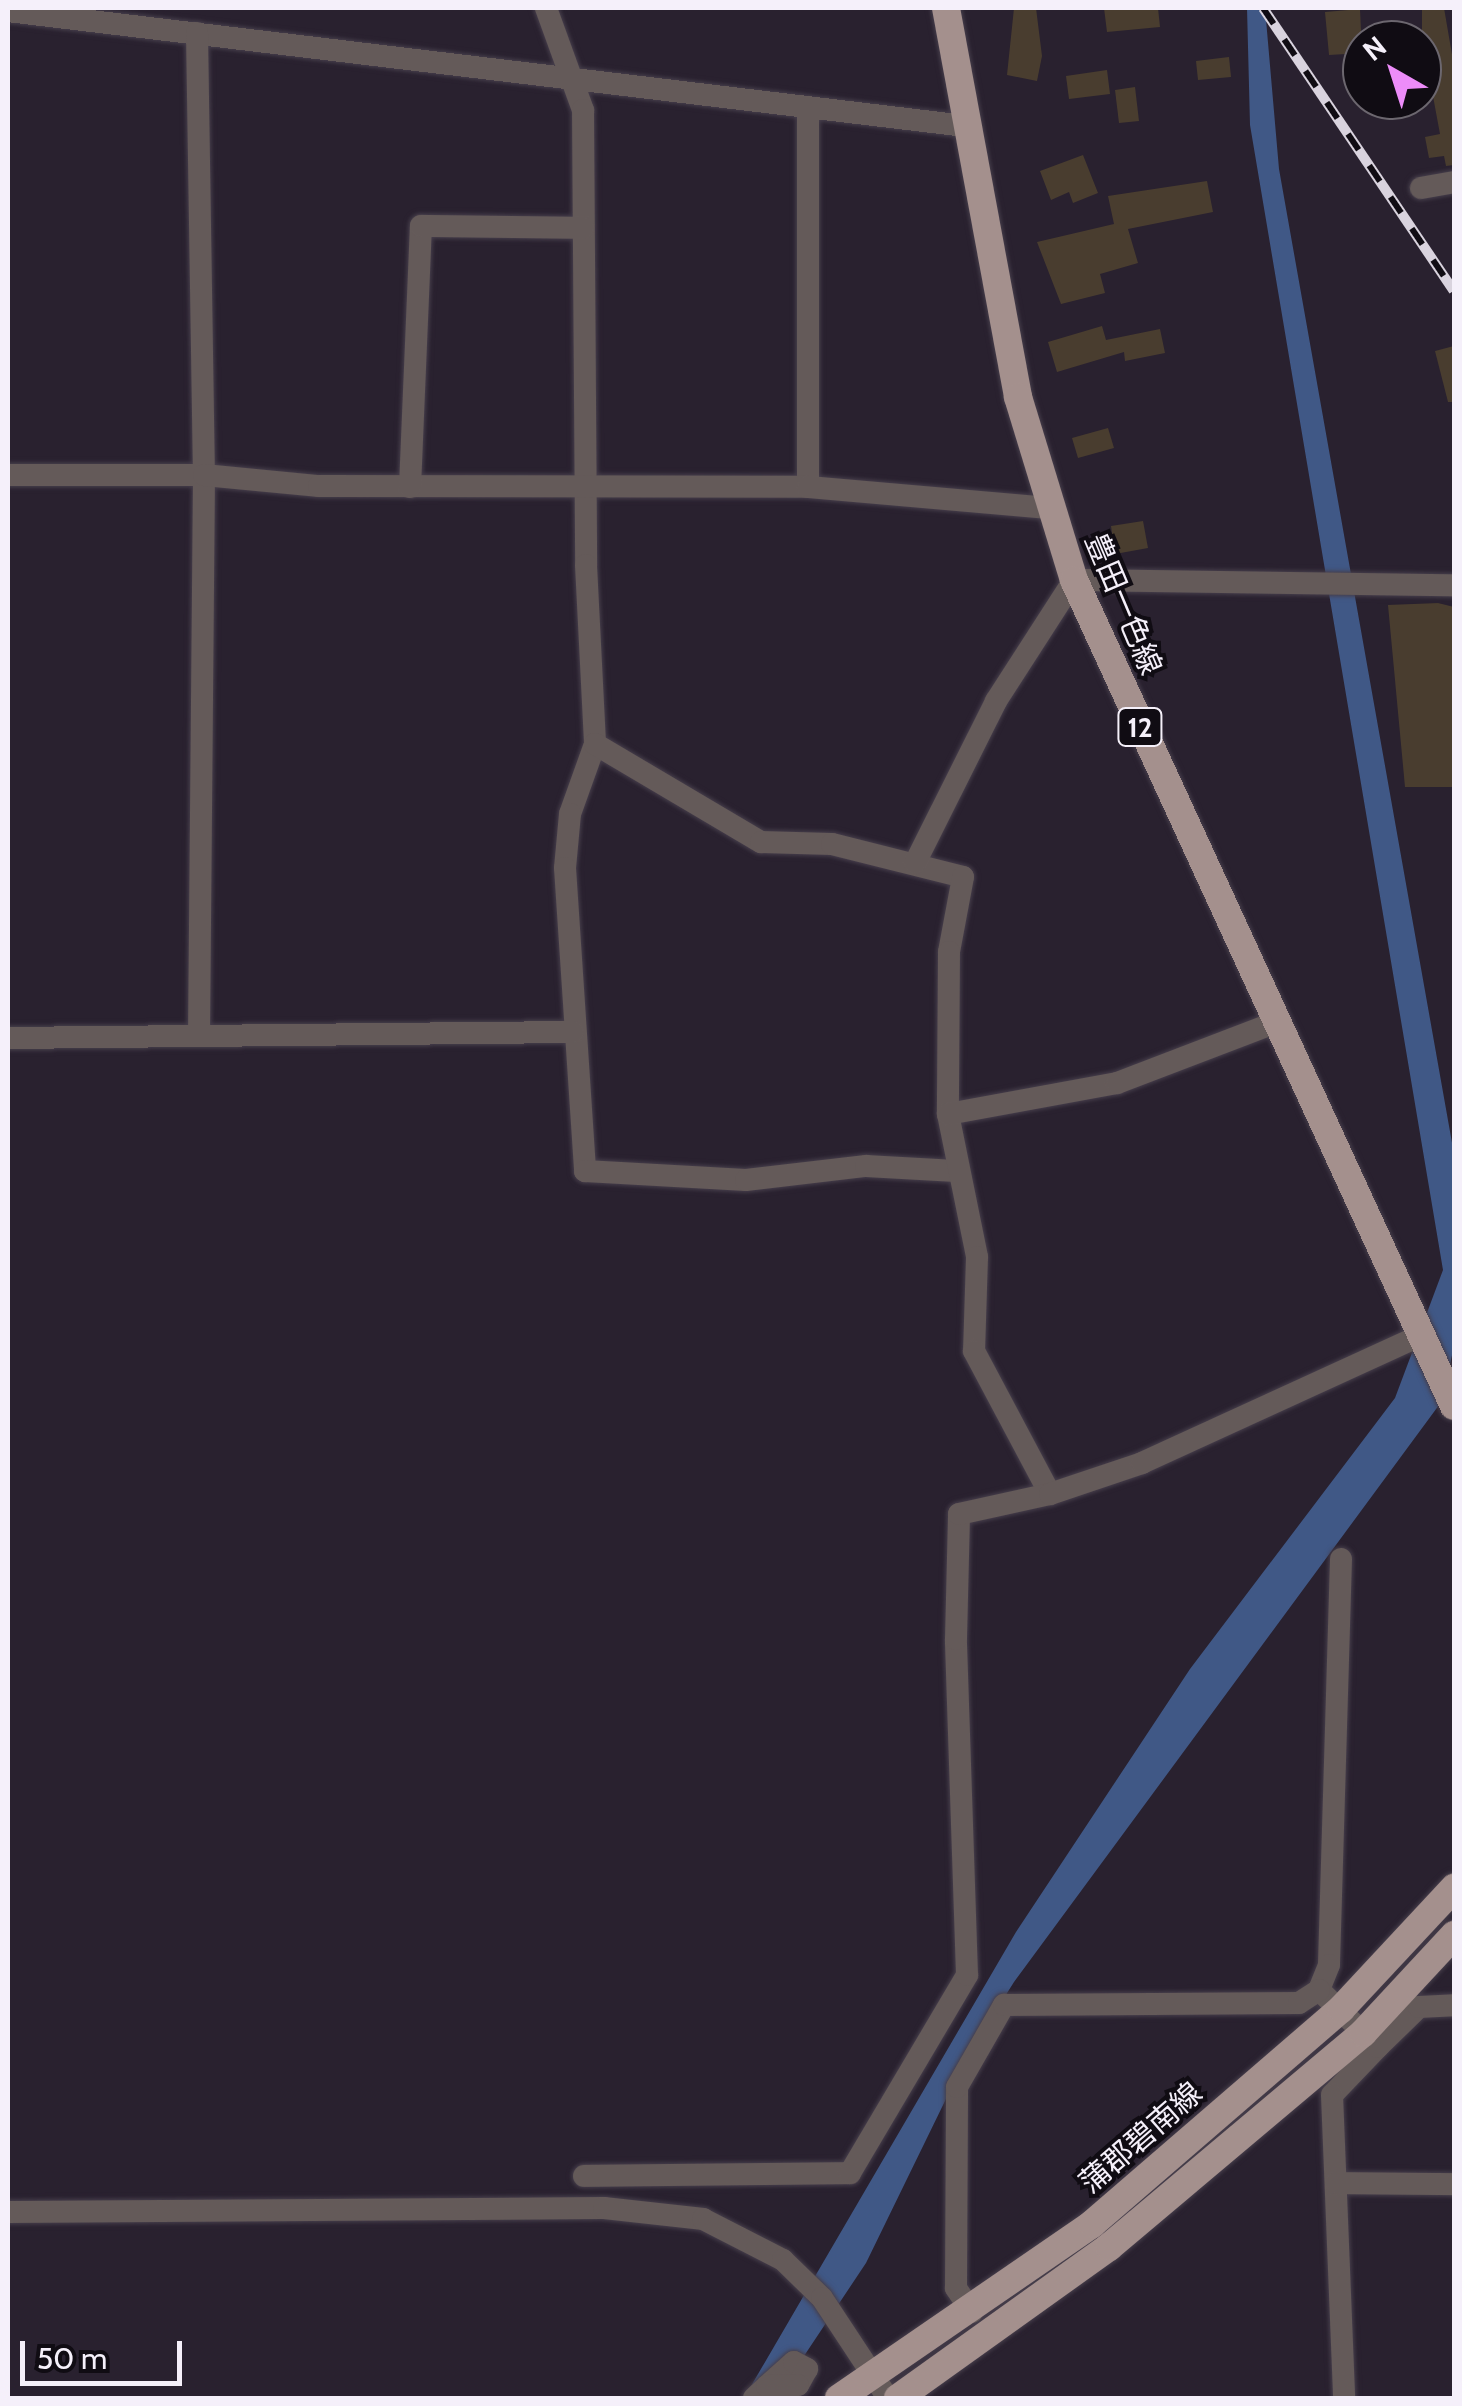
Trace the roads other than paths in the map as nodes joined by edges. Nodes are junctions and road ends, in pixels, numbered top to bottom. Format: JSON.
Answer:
{"nodes":[{"id":1,"x":546,"y":8,"type":"edge"},
{"id":2,"x":946,"y":8,"type":"edge"},
{"id":3,"x":8,"y":12,"type":"edge"},
{"id":4,"x":197,"y":33,"type":"junction"},
{"id":5,"x":572,"y":83,"type":"junction"},
{"id":6,"x":808,"y":108,"type":"junction"},
{"id":7,"x":966,"y":126,"type":"junction"},
{"id":8,"x":1454,"y":182,"type":"edge"},
{"id":9,"x":1421,"y":188,"type":"dead end"},
{"id":10,"x":584,"y":228,"type":"junction"},
{"id":11,"x":8,"y":475,"type":"edge"},
{"id":12,"x":204,"y":475,"type":"junction"},
{"id":13,"x":808,"y":486,"type":"junction"},
{"id":14,"x":410,"y":487,"type":"junction"},
{"id":15,"x":585,"y":488,"type":"junction"},
{"id":16,"x":1049,"y":508,"type":"junction"},
{"id":17,"x":1074,"y":580,"type":"junction"},
{"id":18,"x":1454,"y":585,"type":"edge"},
{"id":19,"x":596,"y":744,"type":"junction"},
{"id":20,"x":915,"y":863,"type":"junction"},
{"id":21,"x":1274,"y":1022,"type":"junction"},
{"id":22,"x":573,"y":1032,"type":"junction"},
{"id":23,"x":199,"y":1034,"type":"junction"},
{"id":24,"x":8,"y":1038,"type":"edge"},
{"id":25,"x":948,"y":1114,"type":"junction"},
{"id":26,"x":956,"y":1171,"type":"junction"},
{"id":27,"x":1420,"y":1336,"type":"junction"},
{"id":28,"x":1454,"y":1406,"type":"edge"},
{"id":29,"x":1050,"y":1494,"type":"junction"},
{"id":30,"x":1341,"y":1559,"type":"dead end"},
{"id":31,"x":1454,"y":1888,"type":"edge"},
{"id":32,"x":1454,"y":1935,"type":"edge"},
{"id":33,"x":1319,"y":1990,"type":"junction"},
{"id":34,"x":1454,"y":2005,"type":"edge"},
{"id":35,"x":1341,"y":2010,"type":"junction"},
{"id":36,"x":1370,"y":2040,"type":"junction"},
{"id":37,"x":584,"y":2176,"type":"dead end"},
{"id":38,"x":1336,"y":2183,"type":"junction"},
{"id":39,"x":1454,"y":2184,"type":"edge"},
{"id":40,"x":8,"y":2212,"type":"edge"},
{"id":41,"x":972,"y":2312,"type":"junction"},
{"id":42,"x":881,"y":2387,"type":"edge"},
{"id":43,"x":838,"y":2398,"type":"edge"},
{"id":44,"x":898,"y":2398,"type":"edge"},
{"id":45,"x":1344,"y":2398,"type":"edge"}],
"edges":[{"from":1,"to":5,"type":"street"},
{"from":2,"to":7,"type":"main road","name":"豊田一色線","number":"12"},
{"from":3,"to":4,"type":"street"},
{"from":4,"to":5,"type":"street"},
{"from":4,"to":12,"type":"street"},
{"from":5,"to":6,"type":"street"},
{"from":5,"to":10,"type":"street"},
{"from":6,"to":7,"type":"street"},
{"from":6,"to":13,"type":"street"},
{"from":7,"to":16,"type":"main road","name":"豊田一色線","number":"12"},
{"from":8,"to":9,"type":"street"},
{"from":10,"to":14,"type":"street"},
{"from":10,"to":15,"type":"street"},
{"from":11,"to":12,"type":"street"},
{"from":12,"to":14,"type":"street"},
{"from":12,"to":23,"type":"street"},
{"from":13,"to":15,"type":"street"},
{"from":13,"to":16,"type":"street"},
{"from":14,"to":15,"type":"street"},
{"from":15,"to":19,"type":"street"},
{"from":16,"to":17,"type":"main road","name":"豊田一色線","number":"12"},
{"from":17,"to":18,"type":"street"},
{"from":17,"to":20,"type":"street"},
{"from":17,"to":21,"type":"main road","name":"豊田一色線","number":"12"},
{"from":19,"to":20,"type":"street"},
{"from":19,"to":22,"type":"street"},
{"from":20,"to":25,"type":"street"},
{"from":21,"to":25,"type":"street"},
{"from":21,"to":27,"type":"main road","name":"豊田一色線","number":"12"},
{"from":22,"to":23,"type":"street"},
{"from":22,"to":26,"type":"street"},
{"from":23,"to":24,"type":"street"},
{"from":25,"to":26,"type":"street"},
{"from":26,"to":29,"type":"street"},
{"from":27,"to":28,"type":"main road","name":"豊田一色線","number":"12"},
{"from":27,"to":29,"type":"street"},
{"from":29,"to":37,"type":"street"},
{"from":30,"to":33,"type":"street"},
{"from":31,"to":35,"type":"main road","name":"蒲郡碧南線"},
{"from":32,"to":36,"type":"main road","name":"蒲郡碧南線"},
{"from":33,"to":35,"type":"street"},
{"from":33,"to":41,"type":"street"},
{"from":34,"to":36,"type":"street"},
{"from":35,"to":36,"type":"street"},
{"from":35,"to":41,"type":"main road","name":"蒲郡碧南線"},
{"from":36,"to":38,"type":"street"},
{"from":36,"to":44,"type":"main road","name":"蒲郡碧南線"},
{"from":38,"to":39,"type":"street"},
{"from":38,"to":45,"type":"street"},
{"from":40,"to":42,"type":"street"},
{"from":41,"to":42,"type":"main road","name":"蒲郡碧南線"},
{"from":42,"to":43,"type":"main road","name":"蒲郡碧南線"}]}
